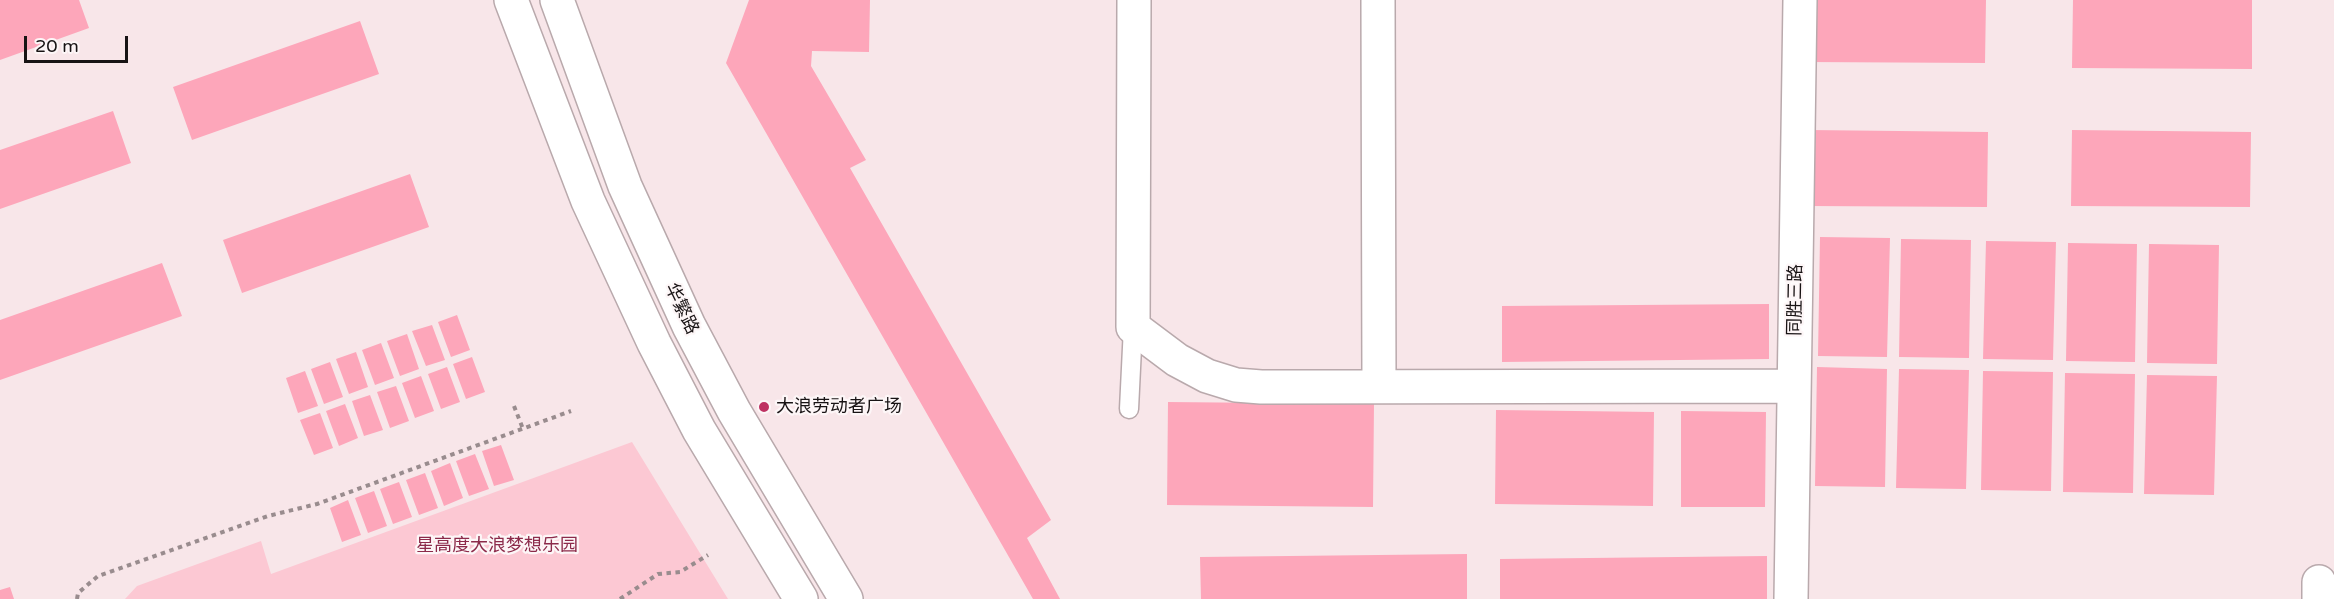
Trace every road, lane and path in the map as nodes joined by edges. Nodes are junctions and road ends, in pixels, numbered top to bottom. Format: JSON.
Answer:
{"nodes":[{"id":1,"x":511,"y":0,"type":"edge"},
{"id":2,"x":1134,"y":0,"type":"edge"},
{"id":3,"x":1378,"y":0,"type":"edge"},
{"id":4,"x":1800,"y":0,"type":"edge"},
{"id":5,"x":561,"y":1,"type":"edge"},
{"id":6,"x":1133,"y":327,"type":"junction"},
{"id":7,"x":1794,"y":386,"type":"junction"},
{"id":8,"x":1379,"y":387,"type":"junction"},
{"id":9,"x":514,"y":406,"type":"dead end"},
{"id":10,"x":1129,"y":409,"type":"dead end"},
{"id":11,"x":571,"y":411,"type":"dead end"},
{"id":12,"x":523,"y":429,"type":"junction"},
{"id":13,"x":708,"y":555,"type":"dead end"},
{"id":14,"x":77,"y":599,"type":"edge"},
{"id":15,"x":620,"y":599,"type":"edge"},
{"id":16,"x":801,"y":599,"type":"edge"},
{"id":17,"x":846,"y":599,"type":"edge"},
{"id":18,"x":1791,"y":599,"type":"edge"}],
"edges":[{"from":1,"to":16,"type":"street"},
{"from":2,"to":6,"type":"street"},
{"from":3,"to":8,"type":"street"},
{"from":4,"to":7,"type":"street","name":"同胜三路"},
{"from":5,"to":17,"type":"street","name":"华繁路"},
{"from":6,"to":8,"type":"street"},
{"from":6,"to":10,"type":"lane"},
{"from":7,"to":8,"type":"street"},
{"from":7,"to":18,"type":"street","name":"同胜三路"},
{"from":9,"to":12,"type":"path"},
{"from":11,"to":12,"type":"path"},
{"from":12,"to":14,"type":"path"},
{"from":13,"to":15,"type":"path"}]}
